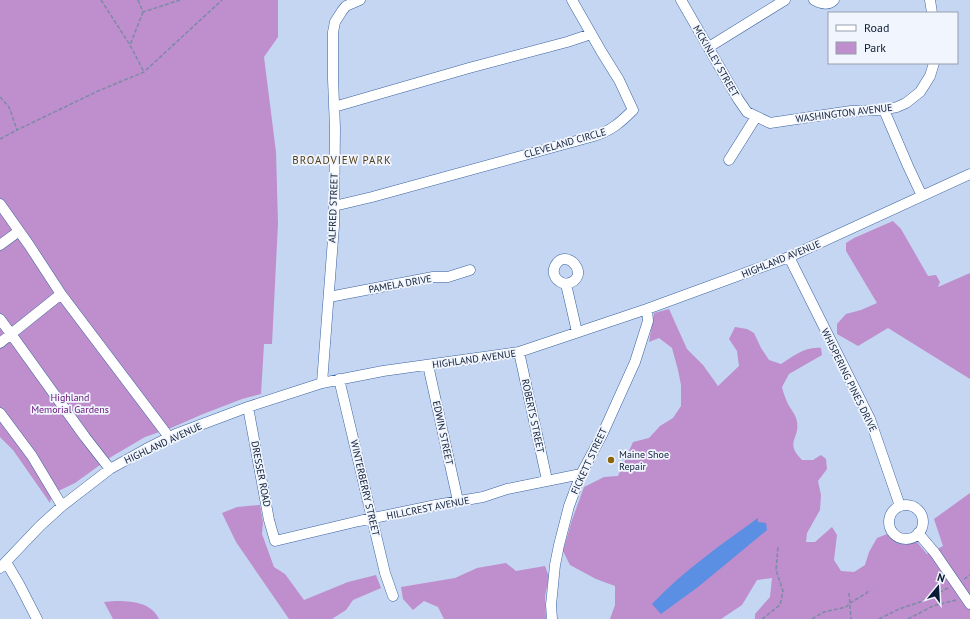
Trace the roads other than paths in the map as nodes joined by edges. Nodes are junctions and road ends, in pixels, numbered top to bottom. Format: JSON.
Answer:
{"nodes":[{"id":1,"x":360,"y":0,"type":"edge"},
{"id":2,"x":572,"y":0,"type":"edge"},
{"id":3,"x":681,"y":0,"type":"edge"},
{"id":4,"x":785,"y":0,"type":"edge"},
{"id":5,"x":814,"y":0,"type":"edge"},
{"id":6,"x":834,"y":0,"type":"edge"},
{"id":7,"x":930,"y":0,"type":"edge"},
{"id":8,"x":932,"y":12,"type":"edge"},
{"id":9,"x":591,"y":34,"type":"junction"},
{"id":10,"x":709,"y":47,"type":"junction"},
{"id":11,"x":934,"y":64,"type":"edge"},
{"id":12,"x":334,"y":106,"type":"junction"},
{"id":13,"x":884,"y":110,"type":"junction"},
{"id":14,"x":756,"y":117,"type":"junction"},
{"id":15,"x":729,"y":160,"type":"dead end"},
{"id":16,"x":970,"y":174,"type":"edge"},
{"id":17,"x":922,"y":196,"type":"junction"},
{"id":18,"x":0,"y":204,"type":"edge"},
{"id":19,"x":334,"y":206,"type":"junction"},
{"id":20,"x":19,"y":231,"type":"junction"},
{"id":21,"x":0,"y":244,"type":"edge"},
{"id":22,"x":788,"y":257,"type":"junction"},
{"id":23,"x":470,"y":270,"type":"dead end"},
{"id":24,"x":566,"y":284,"type":"dead end"},
{"id":25,"x":61,"y":294,"type":"junction"},
{"id":26,"x":329,"y":297,"type":"junction"},
{"id":27,"x":647,"y":309,"type":"junction"},
{"id":28,"x":0,"y":320,"type":"edge"},
{"id":29,"x":577,"y":332,"type":"junction"},
{"id":30,"x":11,"y":334,"type":"junction"},
{"id":31,"x":0,"y":343,"type":"edge"},
{"id":32,"x":519,"y":352,"type":"junction"},
{"id":33,"x":428,"y":365,"type":"junction"},
{"id":34,"x":339,"y":379,"type":"junction"},
{"id":35,"x":322,"y":383,"type":"junction"},
{"id":36,"x":248,"y":407,"type":"junction"},
{"id":37,"x":0,"y":413,"type":"edge"},
{"id":38,"x":169,"y":437,"type":"junction"},
{"id":39,"x":110,"y":468,"type":"junction"},
{"id":40,"x":581,"y":474,"type":"junction"},
{"id":41,"x":547,"y":480,"type":"junction"},
{"id":42,"x":458,"y":501,"type":"junction"},
{"id":43,"x":62,"y":506,"type":"junction"},
{"id":44,"x":900,"y":506,"type":"junction"},
{"id":45,"x":372,"y":519,"type":"junction"},
{"id":46,"x":918,"y":534,"type":"junction"},
{"id":47,"x":275,"y":541,"type":"joint"},
{"id":48,"x":3,"y":565,"type":"edge"},
{"id":49,"x":393,"y":596,"type":"dead end"},
{"id":50,"x":967,"y":600,"type":"edge"},
{"id":51,"x":37,"y":619,"type":"edge"},
{"id":52,"x":552,"y":619,"type":"edge"}],
"edges":[{"from":1,"to":12,"type":"street","name":"ALFRED STREET"},
{"from":2,"to":9,"type":"street"},
{"from":3,"to":10,"type":"street","name":"MCKINLEY STREET"},
{"from":4,"to":10,"type":"street"},
{"from":5,"to":6,"type":"street"},
{"from":7,"to":8,"type":"street"},
{"from":9,"to":12,"type":"street"},
{"from":9,"to":19,"type":"street","name":"CLEVELAND CIRCLE"},
{"from":10,"to":14,"type":"street","name":"MCKINLEY STREET"},
{"from":11,"to":13,"type":"street","name":"WASHINGTON AVENUE"},
{"from":12,"to":19,"type":"street","name":"ALFRED STREET"},
{"from":13,"to":14,"type":"street","name":"WASHINGTON AVENUE"},
{"from":13,"to":17,"type":"street"},
{"from":14,"to":15,"type":"street"},
{"from":16,"to":17,"type":"street","name":"HIGHLAND AVENUE"},
{"from":17,"to":22,"type":"street","name":"HIGHLAND AVENUE"},
{"from":18,"to":20,"type":"street"},
{"from":19,"to":26,"type":"street","name":"ALFRED STREET"},
{"from":20,"to":21,"type":"street"},
{"from":20,"to":25,"type":"street"},
{"from":22,"to":27,"type":"street","name":"HIGHLAND AVENUE"},
{"from":22,"to":44,"type":"street","name":"WHISPERING PINES DRIVE"},
{"from":23,"to":26,"type":"street","name":"PAMELA DRIVE"},
{"from":24,"to":29,"type":"street"},
{"from":25,"to":30,"type":"street"},
{"from":25,"to":38,"type":"street"},
{"from":26,"to":35,"type":"street","name":"ALFRED STREET"},
{"from":27,"to":29,"type":"street","name":"HIGHLAND AVENUE"},
{"from":27,"to":40,"type":"street","name":"FICKETT STREET"},
{"from":28,"to":30,"type":"street"},
{"from":29,"to":32,"type":"street","name":"HIGHLAND AVENUE"},
{"from":30,"to":31,"type":"street"},
{"from":30,"to":39,"type":"street"},
{"from":32,"to":33,"type":"street","name":"HIGHLAND AVENUE"},
{"from":32,"to":41,"type":"street","name":"ROBERTS STREET"},
{"from":33,"to":34,"type":"street","name":"HIGHLAND AVENUE"},
{"from":33,"to":42,"type":"street","name":"EDWIN STREET"},
{"from":34,"to":35,"type":"street","name":"HIGHLAND AVENUE"},
{"from":34,"to":45,"type":"street","name":"WINTERBERRY STREET"},
{"from":35,"to":36,"type":"street","name":"HIGHLAND AVENUE"},
{"from":36,"to":38,"type":"street","name":"HIGHLAND AVENUE"},
{"from":36,"to":47,"type":"street","name":"DRESSER ROAD"},
{"from":37,"to":43,"type":"street"},
{"from":38,"to":39,"type":"street","name":"HIGHLAND AVENUE"},
{"from":39,"to":43,"type":"street","name":"HIGHLAND AVENUE"},
{"from":40,"to":41,"type":"street","name":"HILLCREST AVENUE"},
{"from":40,"to":52,"type":"street","name":"FICKETT STREET"},
{"from":41,"to":42,"type":"street","name":"HILLCREST AVENUE"},
{"from":42,"to":45,"type":"street","name":"HILLCREST AVENUE"},
{"from":43,"to":48,"type":"street","name":"HIGHLAND AVENUE"},
{"from":44,"to":46,"type":"street"},
{"from":44,"to":46,"type":"street"},
{"from":45,"to":47,"type":"street","name":"HILLCREST AVENUE"},
{"from":45,"to":49,"type":"street","name":"WINTERBERRY STREET"},
{"from":46,"to":50,"type":"street"},
{"from":48,"to":51,"type":"street"}]}
